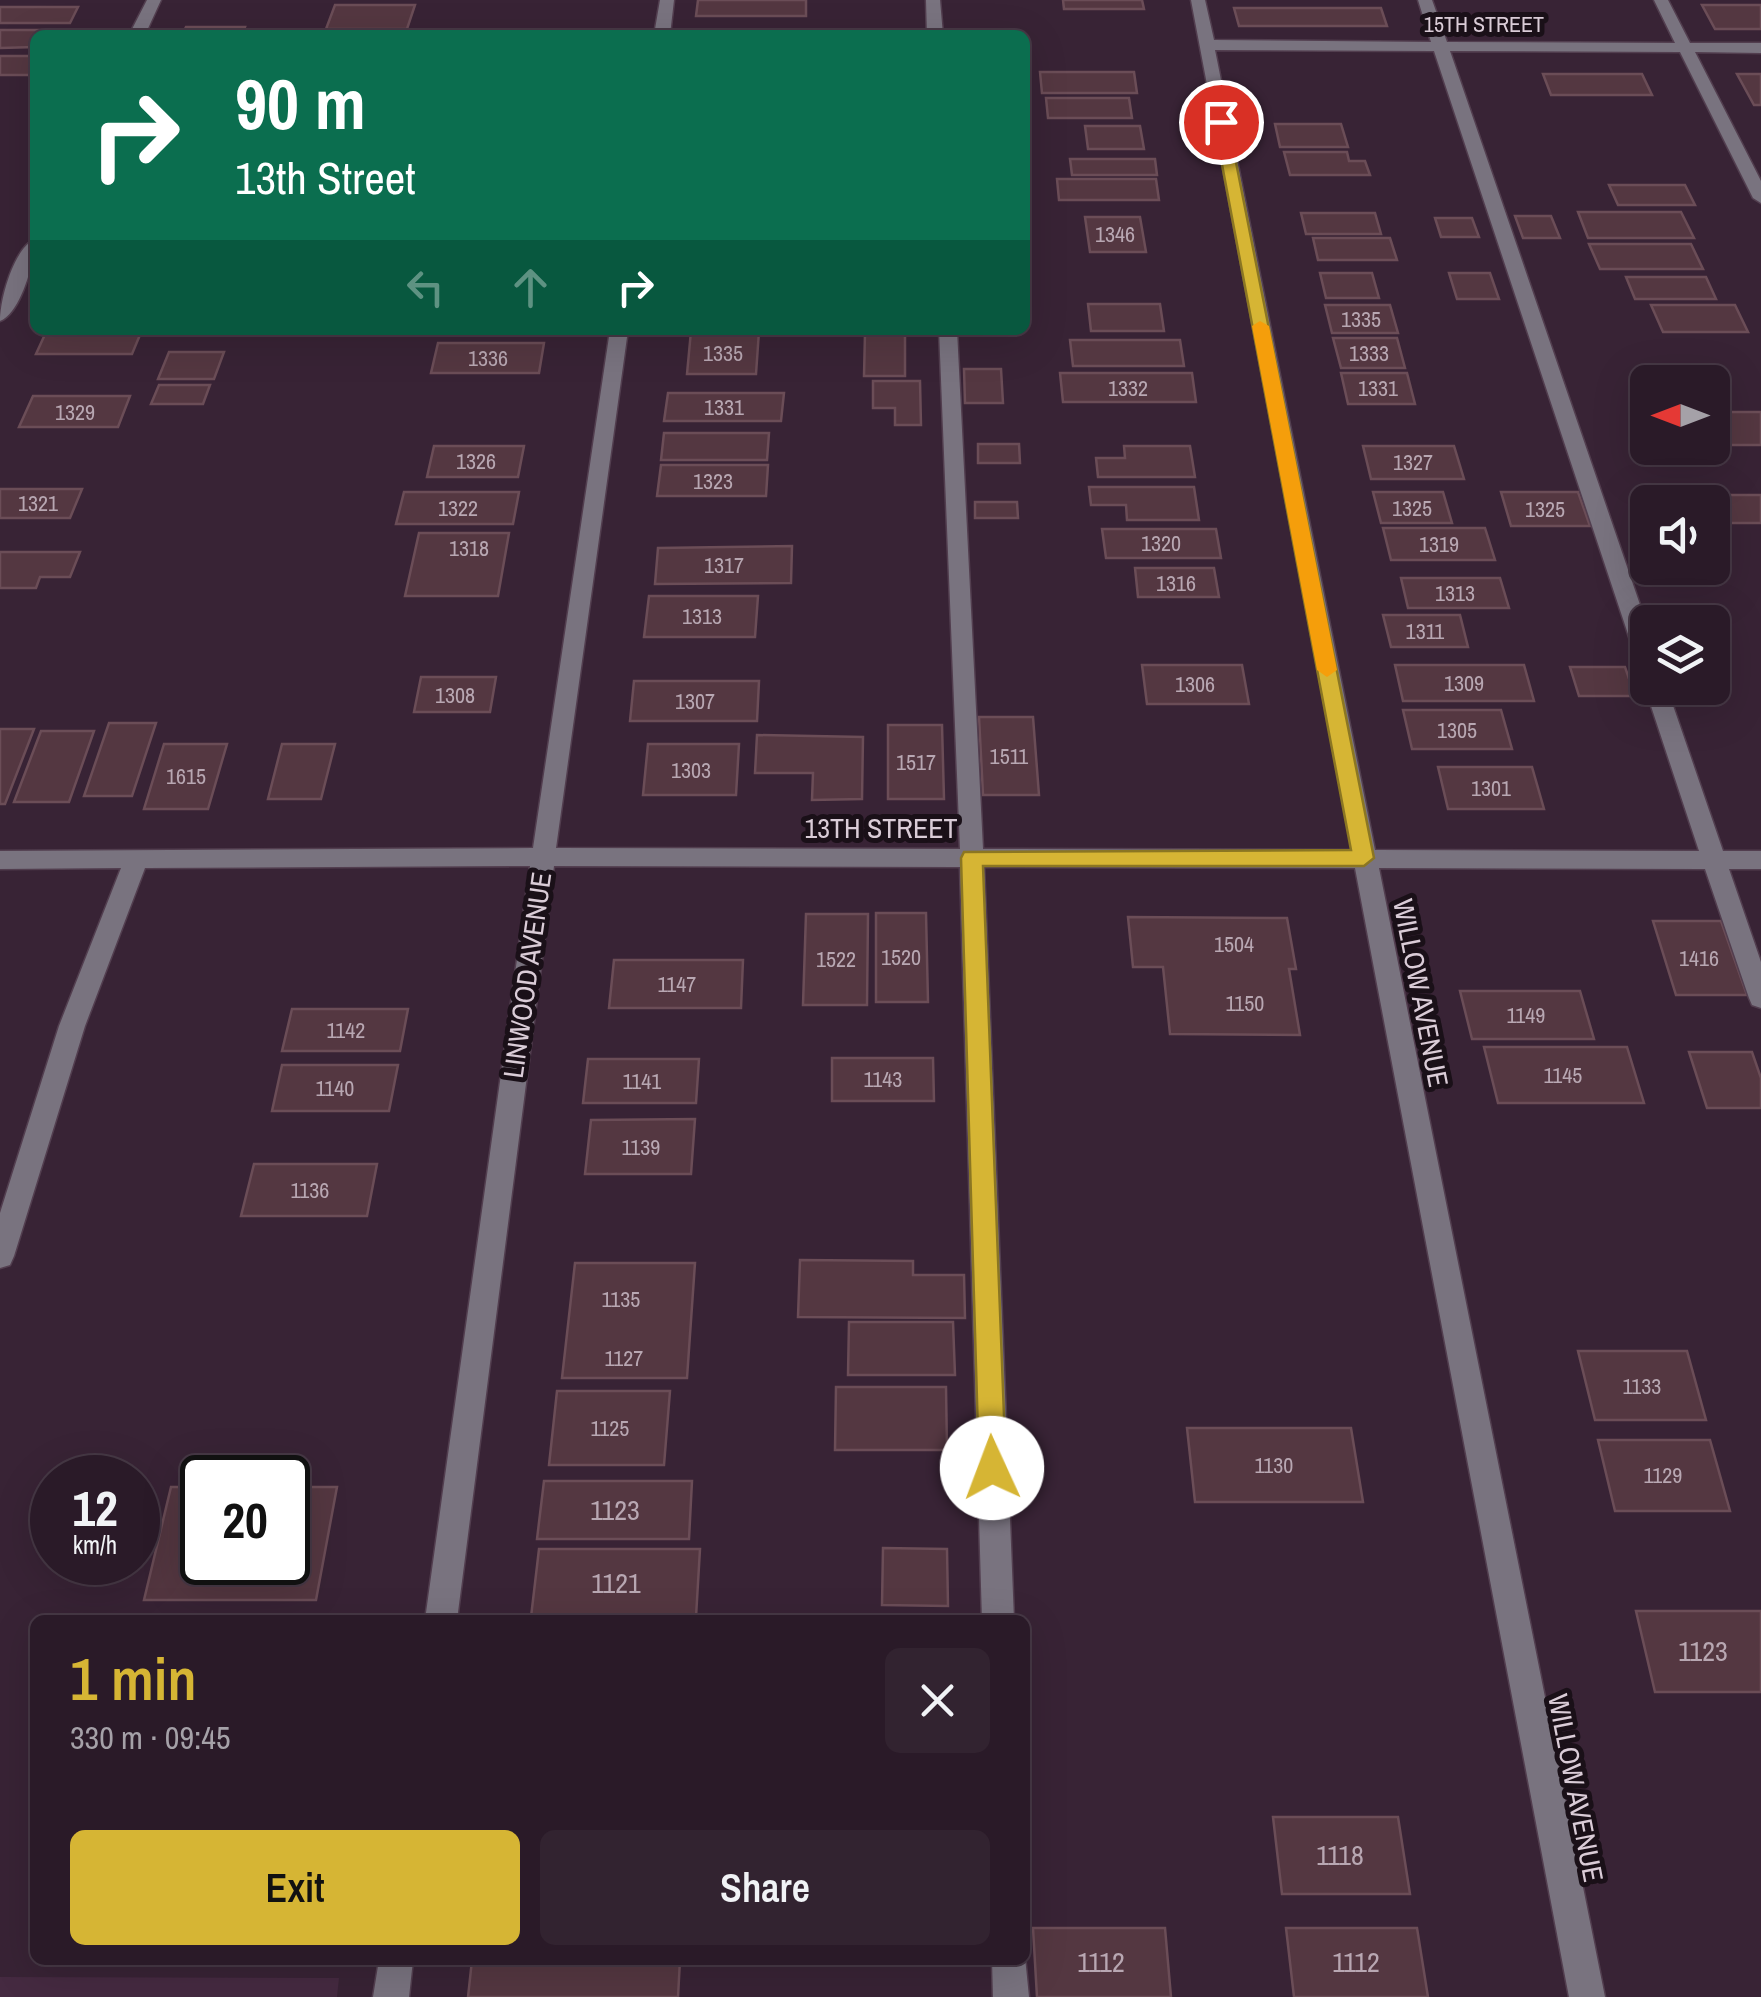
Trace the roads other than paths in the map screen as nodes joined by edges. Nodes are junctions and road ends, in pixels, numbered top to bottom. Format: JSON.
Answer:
{"nodes":[{"id":1,"x":154,"y":0,"type":"edge"},
{"id":2,"x":667,"y":0,"type":"edge"},
{"id":3,"x":933,"y":0,"type":"edge"},
{"id":4,"x":1198,"y":0,"type":"edge"},
{"id":5,"x":1425,"y":0,"type":"edge"},
{"id":6,"x":1661,"y":0,"type":"edge"},
{"id":7,"x":139,"y":30,"type":"edge"},
{"id":8,"x":663,"y":30,"type":"edge"},
{"id":9,"x":934,"y":30,"type":"edge"},
{"id":10,"x":1206,"y":45,"type":"junction"},
{"id":11,"x":1442,"y":46,"type":"junction"},
{"id":12,"x":1686,"y":48,"type":"junction"},
{"id":13,"x":1761,"y":48,"type":"edge"},
{"id":14,"x":1761,"y":198,"type":"edge"},
{"id":15,"x":30,"y":254,"type":"edge"},
{"id":16,"x":0,"y":316,"type":"edge"},
{"id":17,"x":618,"y":335,"type":"edge"},
{"id":18,"x":948,"y":335,"type":"edge"},
{"id":19,"x":1630,"y":607,"type":"edge"},
{"id":20,"x":1662,"y":705,"type":"edge"},
{"id":21,"x":543,"y":857,"type":"junction"},
{"id":22,"x":972,"y":858,"type":"junction"},
{"id":23,"x":1364,"y":858,"type":"junction"},
{"id":24,"x":0,"y":860,"type":"edge"},
{"id":25,"x":136,"y":860,"type":"junction"},
{"id":26,"x":1714,"y":860,"type":"junction"},
{"id":27,"x":1761,"y":860,"type":"edge"},
{"id":28,"x":1761,"y":998,"type":"edge"},
{"id":29,"x":0,"y":1256,"type":"edge"},
{"id":30,"x":442,"y":1615,"type":"edge"},
{"id":31,"x":998,"y":1615,"type":"edge"},
{"id":32,"x":395,"y":1965,"type":"edge"},
{"id":33,"x":1010,"y":1965,"type":"edge"},
{"id":34,"x":390,"y":1997,"type":"edge"},
{"id":35,"x":1011,"y":1997,"type":"edge"},
{"id":36,"x":1587,"y":1997,"type":"edge"}],
"edges":[{"from":1,"to":7,"type":"street"},
{"from":2,"to":8,"type":"street"},
{"from":3,"to":9,"type":"street"},
{"from":4,"to":10,"type":"street","name":"WILLOW AVENUE"},
{"from":5,"to":11,"type":"street"},
{"from":6,"to":12,"type":"street"},
{"from":10,"to":11,"type":"street","name":"15TH STREET"},
{"from":10,"to":23,"type":"street","name":"WILLOW AVENUE"},
{"from":11,"to":12,"type":"street","name":"15TH STREET"},
{"from":11,"to":19,"type":"street"},
{"from":12,"to":13,"type":"street","name":"15TH STREET"},
{"from":12,"to":14,"type":"street"},
{"from":15,"to":16,"type":"street"},
{"from":17,"to":21,"type":"street","name":"LINWOOD AVENUE"},
{"from":18,"to":22,"type":"street"},
{"from":20,"to":26,"type":"street"},
{"from":21,"to":22,"type":"street","name":"13TH STREET"},
{"from":21,"to":25,"type":"street","name":"13TH STREET"},
{"from":21,"to":30,"type":"street","name":"LINWOOD AVENUE"},
{"from":22,"to":23,"type":"street","name":"13TH STREET"},
{"from":22,"to":31,"type":"street"},
{"from":23,"to":26,"type":"street","name":"13TH STREET"},
{"from":23,"to":36,"type":"street","name":"WILLOW AVENUE"},
{"from":24,"to":25,"type":"street","name":"13TH STREET"},
{"from":25,"to":29,"type":"street"},
{"from":26,"to":27,"type":"street","name":"13TH STREET"},
{"from":26,"to":28,"type":"street"},
{"from":32,"to":34,"type":"street"},
{"from":33,"to":35,"type":"street"}]}
